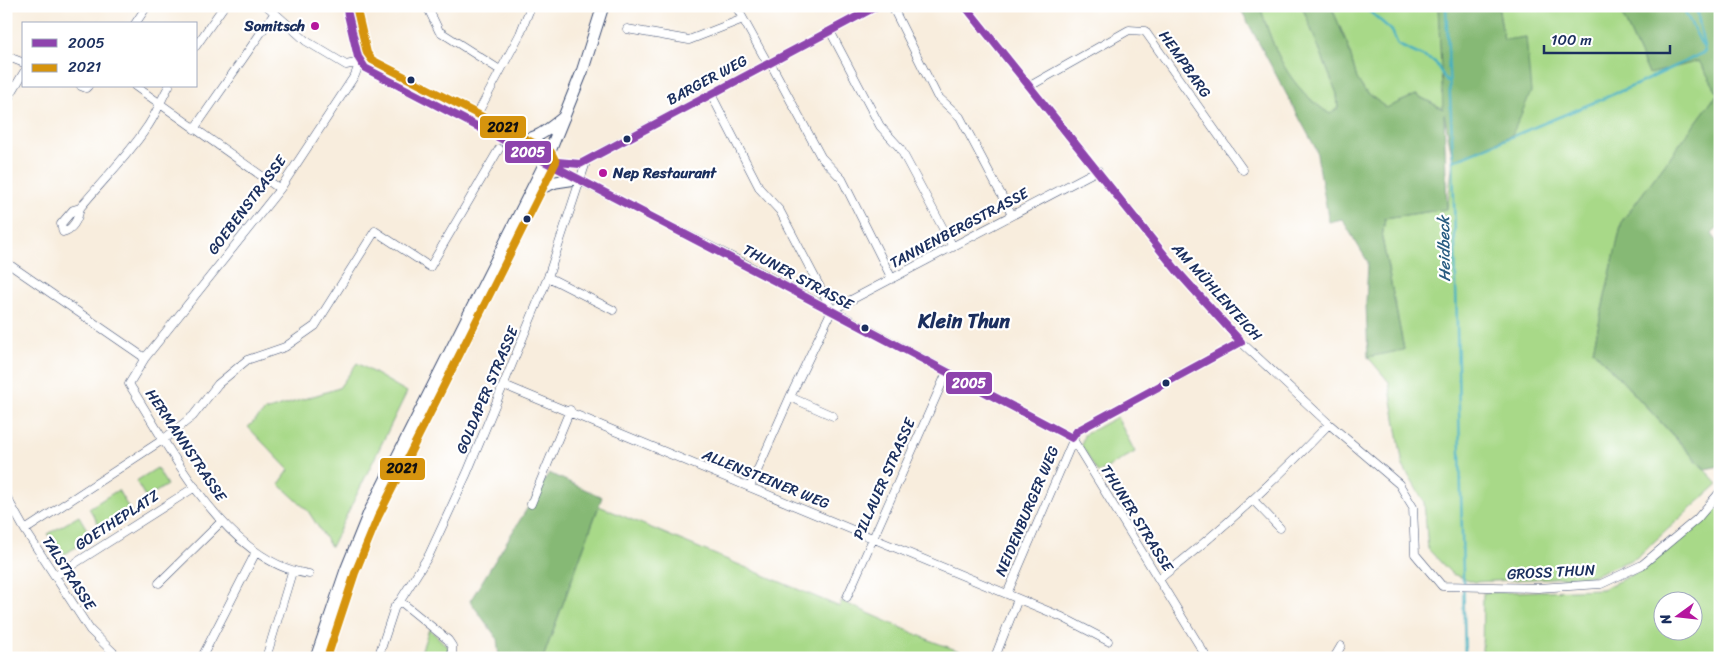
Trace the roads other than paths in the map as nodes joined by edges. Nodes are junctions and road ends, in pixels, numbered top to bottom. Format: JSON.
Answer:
{"nodes":[{"id":1,"x":147,"y":6,"type":"edge"},
{"id":2,"x":224,"y":6,"type":"edge"},
{"id":3,"x":267,"y":6,"type":"edge"},
{"id":4,"x":346,"y":6,"type":"edge"},
{"id":5,"x":427,"y":6,"type":"edge"},
{"id":6,"x":530,"y":6,"type":"edge"},
{"id":7,"x":603,"y":6,"type":"edge"},
{"id":8,"x":736,"y":6,"type":"edge"},
{"id":9,"x":877,"y":6,"type":"edge"},
{"id":10,"x":892,"y":6,"type":"edge"},
{"id":11,"x":965,"y":6,"type":"edge"},
{"id":12,"x":274,"y":14,"type":"junction"},
{"id":13,"x":743,"y":19,"type":"junction"},
{"id":14,"x":136,"y":22,"type":"edge"},
{"id":15,"x":627,"y":29,"type":"dead end"},
{"id":16,"x":830,"y":31,"type":"junction"},
{"id":17,"x":198,"y":43,"type":"edge"},
{"id":18,"x":6,"y":56,"type":"edge"},
{"id":19,"x":22,"y":62,"type":"edge"},
{"id":20,"x":360,"y":62,"type":"junction"},
{"id":21,"x":768,"y":64,"type":"junction"},
{"id":22,"x":500,"y":70,"type":"junction"},
{"id":23,"x":22,"y":75,"type":"edge"},
{"id":24,"x":1030,"y":86,"type":"junction"},
{"id":25,"x":137,"y":88,"type":"edge"},
{"id":26,"x":168,"y":88,"type":"edge"},
{"id":27,"x":711,"y":94,"type":"junction"},
{"id":28,"x":6,"y":102,"type":"edge"},
{"id":29,"x":160,"y":106,"type":"junction"},
{"id":30,"x":565,"y":116,"type":"junction"},
{"id":31,"x":472,"y":124,"type":"junction"},
{"id":32,"x":194,"y":129,"type":"junction"},
{"id":33,"x":501,"y":144,"type":"junction"},
{"id":34,"x":546,"y":161,"type":"junction"},
{"id":35,"x":586,"y":162,"type":"junction"},
{"id":36,"x":1098,"y":170,"type":"junction"},
{"id":37,"x":1243,"y":170,"type":"dead end"},
{"id":38,"x":578,"y":180,"type":"junction"},
{"id":39,"x":280,"y":188,"type":"junction"},
{"id":40,"x":531,"y":192,"type":"junction"},
{"id":41,"x":80,"y":208,"type":"dead end"},
{"id":42,"x":1012,"y":215,"type":"junction"},
{"id":43,"x":953,"y":247,"type":"junction"},
{"id":44,"x":10,"y":265,"type":"dead end"},
{"id":45,"x":548,"y":277,"type":"junction"},
{"id":46,"x":892,"y":279,"type":"junction"},
{"id":47,"x":613,"y":310,"type":"dead end"},
{"id":48,"x":832,"y":310,"type":"junction"},
{"id":49,"x":1241,"y":342,"type":"junction"},
{"id":50,"x":145,"y":358,"type":"junction"},
{"id":51,"x":947,"y":372,"type":"junction"},
{"id":52,"x":504,"y":384,"type":"junction"},
{"id":53,"x":790,"y":397,"type":"junction"},
{"id":54,"x":570,"y":410,"type":"junction"},
{"id":55,"x":832,"y":416,"type":"dead end"},
{"id":56,"x":1329,"y":424,"type":"junction"},
{"id":57,"x":1072,"y":438,"type":"junction"},
{"id":58,"x":164,"y":439,"type":"junction"},
{"id":59,"x":194,"y":487,"type":"junction"},
{"id":60,"x":750,"y":487,"type":"junction"},
{"id":61,"x":1720,"y":492,"type":"edge"},
{"id":62,"x":6,"y":496,"type":"edge"},
{"id":63,"x":1253,"y":500,"type":"junction"},
{"id":64,"x":531,"y":504,"type":"dead end"},
{"id":65,"x":221,"y":522,"type":"junction"},
{"id":66,"x":1280,"y":528,"type":"dead end"},
{"id":67,"x":25,"y":530,"type":"junction"},
{"id":68,"x":873,"y":539,"type":"junction"},
{"id":69,"x":256,"y":552,"type":"junction"},
{"id":70,"x":292,"y":572,"type":"junction"},
{"id":71,"x":309,"y":574,"type":"dead end"},
{"id":72,"x":55,"y":576,"type":"junction"},
{"id":73,"x":1159,"y":579,"type":"junction"},
{"id":74,"x":159,"y":583,"type":"dead end"},
{"id":75,"x":1442,"y":586,"type":"joint"},
{"id":76,"x":1007,"y":594,"type":"junction"},
{"id":77,"x":847,"y":597,"type":"dead end"},
{"id":78,"x":1018,"y":599,"type":"junction"},
{"id":79,"x":400,"y":601,"type":"junction"},
{"id":80,"x":1108,"y":641,"type":"dead end"},
{"id":81,"x":1341,"y":646,"type":"dead end"},
{"id":82,"x":203,"y":655,"type":"dead end"},
{"id":83,"x":995,"y":657,"type":"edge"},
{"id":84,"x":119,"y":658,"type":"edge"},
{"id":85,"x":266,"y":658,"type":"edge"},
{"id":86,"x":316,"y":658,"type":"edge"},
{"id":87,"x":378,"y":658,"type":"edge"},
{"id":88,"x":452,"y":658,"type":"edge"},
{"id":89,"x":1207,"y":658,"type":"edge"},
{"id":90,"x":1334,"y":658,"type":"edge"}],
"edges":[{"from":1,"to":14,"type":"street"},
{"from":2,"to":17,"type":"street"},
{"from":3,"to":12,"type":"street"},
{"from":4,"to":20,"type":"street"},
{"from":5,"to":22,"type":"street"},
{"from":6,"to":22,"type":"street"},
{"from":7,"to":30,"type":"main road"},
{"from":8,"to":13,"type":"street"},
{"from":9,"to":16,"type":"street","name":"BARGER WEG"},
{"from":10,"to":42,"type":"street"},
{"from":11,"to":24,"type":"street","name":"AM MÜHLENTEICH"},
{"from":12,"to":20,"type":"street"},
{"from":12,"to":32,"type":"street"},
{"from":13,"to":15,"type":"street"},
{"from":13,"to":21,"type":"street"},
{"from":16,"to":21,"type":"street","name":"BARGER WEG"},
{"from":16,"to":43,"type":"street"},
{"from":18,"to":19,"type":"street"},
{"from":20,"to":31,"type":"street","name":"THUNER STRASSE"},
{"from":20,"to":39,"type":"street","name":"GOEBENSTRASSE"},
{"from":21,"to":27,"type":"street","name":"BARGER WEG"},
{"from":21,"to":46,"type":"street"},
{"from":22,"to":31,"type":"street"},
{"from":23,"to":28,"type":"street"},
{"from":24,"to":36,"type":"street","name":"AM MÜHLENTEICH"},
{"from":24,"to":37,"type":"street","name":"HEMPBARG"},
{"from":25,"to":29,"type":"street"},
{"from":26,"to":29,"type":"street"},
{"from":27,"to":35,"type":"street","name":"BARGER WEG"},
{"from":27,"to":48,"type":"street"},
{"from":29,"to":32,"type":"street"},
{"from":29,"to":41,"type":"street"},
{"from":30,"to":33,"type":"main road"},
{"from":30,"to":34,"type":"main road"},
{"from":31,"to":33,"type":"street","name":"THUNER STRASSE"},
{"from":32,"to":39,"type":"street"},
{"from":33,"to":34,"type":"street","name":"THUNER STRASSE"},
{"from":33,"to":58,"type":"street"},
{"from":34,"to":35,"type":"street"},
{"from":34,"to":38,"type":"street","name":"THUNER STRASSE"},
{"from":34,"to":40,"type":"main road"},
{"from":35,"to":38,"type":"street","name":"GOLDAPER STRASSE"},
{"from":36,"to":42,"type":"street","name":"TANNENBERGSTRASSE"},
{"from":36,"to":49,"type":"street","name":"AM MÜHLENTEICH"},
{"from":38,"to":40,"type":"main road"},
{"from":38,"to":45,"type":"street","name":"GOLDAPER STRASSE"},
{"from":38,"to":48,"type":"street","name":"THUNER STRASSE"},
{"from":39,"to":50,"type":"street","name":"GOEBENSTRASSE"},
{"from":40,"to":86,"type":"main road"},
{"from":42,"to":43,"type":"street","name":"TANNENBERGSTRASSE"},
{"from":43,"to":46,"type":"street","name":"TANNENBERGSTRASSE"},
{"from":44,"to":50,"type":"street"},
{"from":45,"to":47,"type":"street"},
{"from":45,"to":52,"type":"street","name":"GOLDAPER STRASSE"},
{"from":46,"to":48,"type":"street","name":"TANNENBERGSTRASSE"},
{"from":48,"to":51,"type":"street","name":"THUNER STRASSE"},
{"from":48,"to":53,"type":"street"},
{"from":49,"to":56,"type":"street","name":"AM MÜHLENTEICH"},
{"from":49,"to":57,"type":"street"},
{"from":50,"to":58,"type":"street","name":"HERMANNSTRASSE"},
{"from":51,"to":57,"type":"street","name":"THUNER STRASSE"},
{"from":51,"to":68,"type":"street","name":"PILLAUER STRASSE"},
{"from":52,"to":54,"type":"street","name":"ALLENSTEINER WEG"},
{"from":52,"to":79,"type":"street","name":"GOLDAPER STRASSE"},
{"from":53,"to":55,"type":"street"},
{"from":53,"to":60,"type":"street"},
{"from":54,"to":60,"type":"street","name":"ALLENSTEINER WEG"},
{"from":54,"to":64,"type":"street"},
{"from":56,"to":63,"type":"street"},
{"from":56,"to":75,"type":"street","name":"AM MÜHLENTEICH"},
{"from":57,"to":73,"type":"street","name":"THUNER STRASSE"},
{"from":57,"to":76,"type":"street","name":"NEIDENBURGER WEG"},
{"from":58,"to":59,"type":"street","name":"HERMANNSTRASSE"},
{"from":58,"to":67,"type":"street"},
{"from":59,"to":65,"type":"street","name":"HERMANNSTRASSE"},
{"from":59,"to":72,"type":"street","name":"GOETHEPLATZ"},
{"from":60,"to":68,"type":"street","name":"ALLENSTEINER WEG"},
{"from":61,"to":75,"type":"street","name":"GROSS THUN"},
{"from":62,"to":67,"type":"street","name":"TALSTRASSE"},
{"from":63,"to":66,"type":"street"},
{"from":63,"to":73,"type":"street"},
{"from":65,"to":69,"type":"street","name":"HERMANNSTRASSE"},
{"from":65,"to":74,"type":"street"},
{"from":67,"to":72,"type":"street","name":"TALSTRASSE"},
{"from":68,"to":76,"type":"street","name":"ALLENSTEINER WEG"},
{"from":68,"to":77,"type":"street","name":"PILLAUER STRASSE"},
{"from":69,"to":70,"type":"street","name":"HERMANNSTRASSE"},
{"from":69,"to":82,"type":"street"},
{"from":70,"to":71,"type":"street","name":"HERMANNSTRASSE"},
{"from":70,"to":85,"type":"street"},
{"from":72,"to":84,"type":"street","name":"TALSTRASSE"},
{"from":73,"to":89,"type":"street","name":"THUNER STRASSE"},
{"from":76,"to":78,"type":"street","name":"ALLENSTEINER WEG"},
{"from":78,"to":80,"type":"street","name":"ALLENSTEINER WEG"},
{"from":78,"to":83,"type":"street"},
{"from":79,"to":87,"type":"street","name":"GOLDAPER STRASSE"},
{"from":79,"to":88,"type":"street"},
{"from":81,"to":90,"type":"street"}]}
